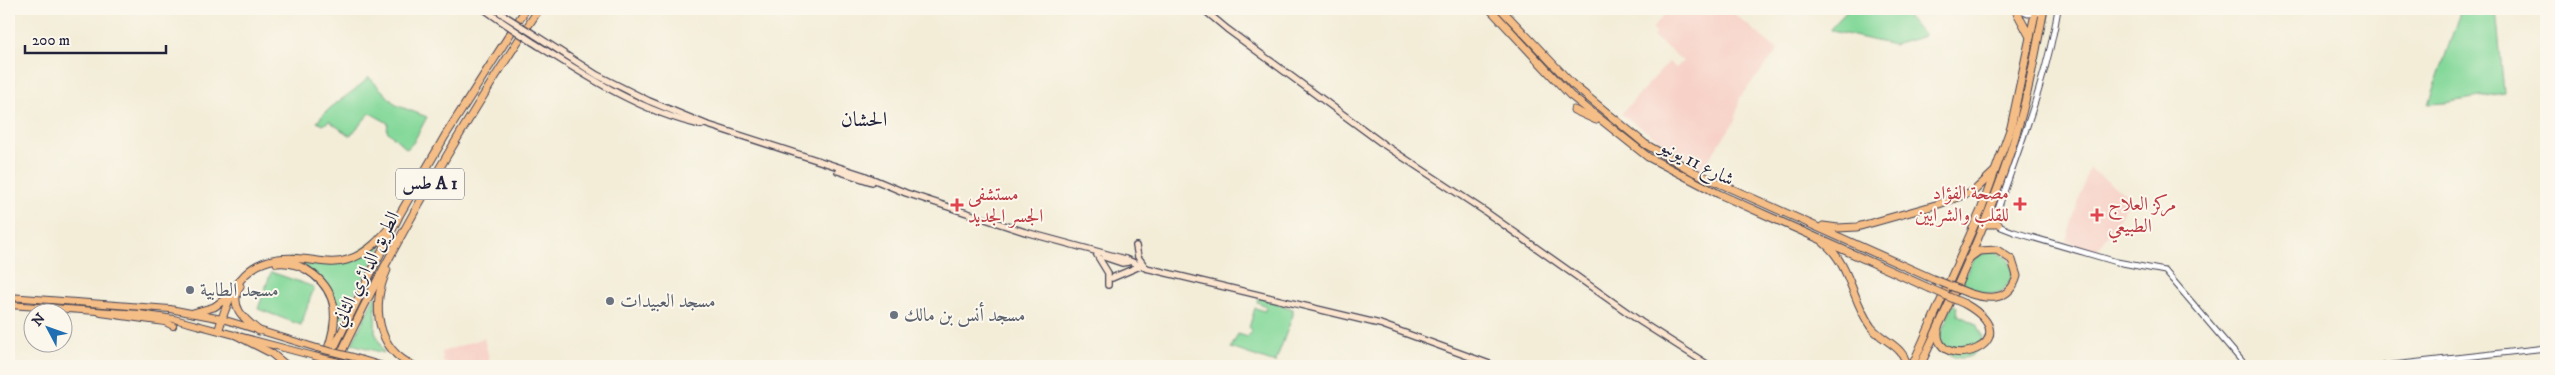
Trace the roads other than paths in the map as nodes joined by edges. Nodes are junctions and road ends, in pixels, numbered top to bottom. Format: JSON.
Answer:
{"nodes":[{"id":1,"x":484,"y":9,"type":"edge"},
{"id":2,"x":496,"y":9,"type":"edge"},
{"id":3,"x":526,"y":9,"type":"edge"},
{"id":4,"x":539,"y":9,"type":"edge"},
{"id":5,"x":1203,"y":9,"type":"edge"},
{"id":6,"x":1490,"y":9,"type":"edge"},
{"id":7,"x":1502,"y":9,"type":"edge"},
{"id":8,"x":2015,"y":9,"type":"edge"},
{"id":9,"x":2058,"y":9,"type":"edge"},
{"id":10,"x":2044,"y":10,"type":"edge"},
{"id":11,"x":2035,"y":11,"type":"edge"},
{"id":12,"x":2030,"y":37,"type":"junction"},
{"id":13,"x":1574,"y":110,"type":"dead end"},
{"id":14,"x":1606,"y":125,"type":"junction"},
{"id":15,"x":1996,"y":170,"type":"junction"},
{"id":16,"x":400,"y":214,"type":"junction"},
{"id":17,"x":980,"y":218,"type":"junction"},
{"id":18,"x":408,"y":223,"type":"junction"},
{"id":19,"x":1809,"y":223,"type":"junction"},
{"id":20,"x":1982,"y":224,"type":"junction"},
{"id":21,"x":1998,"y":224,"type":"junction"},
{"id":22,"x":1802,"y":230,"type":"junction"},
{"id":23,"x":1814,"y":235,"type":"junction"},
{"id":24,"x":1136,"y":246,"type":"dead end"},
{"id":25,"x":1097,"y":255,"type":"junction"},
{"id":26,"x":1968,"y":260,"type":"junction"},
{"id":27,"x":1128,"y":262,"type":"junction"},
{"id":28,"x":1143,"y":267,"type":"junction"},
{"id":29,"x":1112,"y":278,"type":"dead end"},
{"id":30,"x":1108,"y":285,"type":"dead end"},
{"id":31,"x":230,"y":295,"type":"junction"},
{"id":32,"x":9,"y":297,"type":"edge"},
{"id":33,"x":9,"y":305,"type":"edge"},
{"id":34,"x":92,"y":310,"type":"junction"},
{"id":35,"x":193,"y":313,"type":"junction"},
{"id":36,"x":222,"y":319,"type":"junction"},
{"id":37,"x":174,"y":326,"type":"dead end"},
{"id":38,"x":1939,"y":326,"type":"junction"},
{"id":39,"x":219,"y":329,"type":"junction"},
{"id":40,"x":259,"y":331,"type":"junction"},
{"id":41,"x":236,"y":335,"type":"junction"},
{"id":42,"x":2546,"y":348,"type":"edge"},
{"id":43,"x":1976,"y":358,"type":"dead end"},
{"id":44,"x":1955,"y":360,"type":"dead end"},
{"id":45,"x":287,"y":366,"type":"edge"},
{"id":46,"x":324,"y":366,"type":"edge"},
{"id":47,"x":336,"y":366,"type":"edge"},
{"id":48,"x":353,"y":366,"type":"edge"},
{"id":49,"x":383,"y":366,"type":"edge"},
{"id":50,"x":414,"y":366,"type":"edge"},
{"id":51,"x":1495,"y":366,"type":"edge"},
{"id":52,"x":1710,"y":366,"type":"edge"},
{"id":53,"x":1906,"y":366,"type":"edge"},
{"id":54,"x":1912,"y":366,"type":"edge"},
{"id":55,"x":1920,"y":366,"type":"edge"},
{"id":56,"x":2246,"y":366,"type":"edge"},
{"id":57,"x":2384,"y":366,"type":"edge"}],
"edges":[{"from":1,"to":17,"type":"main road","bridge":true},
{"from":2,"to":17,"type":"main road","bridge":true},
{"from":3,"to":16,"type":"highway","name":"الطريق الدائري الثاني","number":"طس A 1"},
{"from":4,"to":18,"type":"highway","name":"الطريق الدائري الثاني","number":"طس A 1"},
{"from":5,"to":52,"type":"main road"},
{"from":6,"to":14,"type":"highway","name":"شارع 11 يونيو"},
{"from":7,"to":19,"type":"highway","name":"شارع 11 يونيو"},
{"from":8,"to":11,"type":"street"},
{"from":8,"to":12,"type":"highway"},
{"from":9,"to":21,"type":"street"},
{"from":10,"to":11,"type":"street"},
{"from":10,"to":20,"type":"highway"},
{"from":11,"to":12,"type":"highway"},
{"from":12,"to":15,"type":"highway"},
{"from":13,"to":14,"type":"highway"},
{"from":14,"to":22,"type":"highway","name":"شارع 11 يونيو"},
{"from":15,"to":19,"type":"highway"},
{"from":15,"to":54,"type":"highway"},
{"from":16,"to":31,"type":"highway"},
{"from":16,"to":46,"type":"highway","name":"الطريق الدائري الثاني","number":"طس A 1"},
{"from":17,"to":25,"type":"main road"},
{"from":17,"to":27,"type":"main road"},
{"from":18,"to":47,"type":"highway","name":"الطريق الدائري الثاني","number":"طس A 1"},
{"from":18,"to":50,"type":"highway"},
{"from":19,"to":22,"type":"highway"},
{"from":19,"to":26,"type":"highway","name":"شارع 11 يونيو","bridge":true},
{"from":20,"to":21,"type":"highway"},
{"from":20,"to":26,"type":"highway"},
{"from":21,"to":56,"type":"street"},
{"from":22,"to":23,"type":"highway","name":"شارع 11 يونيو"},
{"from":23,"to":43,"type":"highway","name":"شارع 11 يونيو","bridge":true},
{"from":23,"to":53,"type":"highway"},
{"from":24,"to":28,"type":"main road"},
{"from":25,"to":27,"type":"main road"},
{"from":25,"to":30,"type":"main road"},
{"from":26,"to":38,"type":"highway"},
{"from":27,"to":28,"type":"main road"},
{"from":28,"to":29,"type":"main road"},
{"from":28,"to":51,"type":"main road"},
{"from":31,"to":35,"type":"highway"},
{"from":31,"to":36,"type":"highway"},
{"from":32,"to":35,"type":"main road"},
{"from":33,"to":34,"type":"main road"},
{"from":34,"to":37,"type":"main road"},
{"from":34,"to":39,"type":"main road"},
{"from":35,"to":36,"type":"main road"},
{"from":36,"to":39,"type":"highway"},
{"from":36,"to":40,"type":"main road"},
{"from":38,"to":44,"type":"highway"},
{"from":38,"to":55,"type":"highway"},
{"from":39,"to":41,"type":"main road"},
{"from":40,"to":46,"type":"highway"},
{"from":40,"to":49,"type":"main road","bridge":true},
{"from":41,"to":45,"type":"highway"},
{"from":41,"to":48,"type":"main road","bridge":true},
{"from":42,"to":57,"type":"street"}]}
